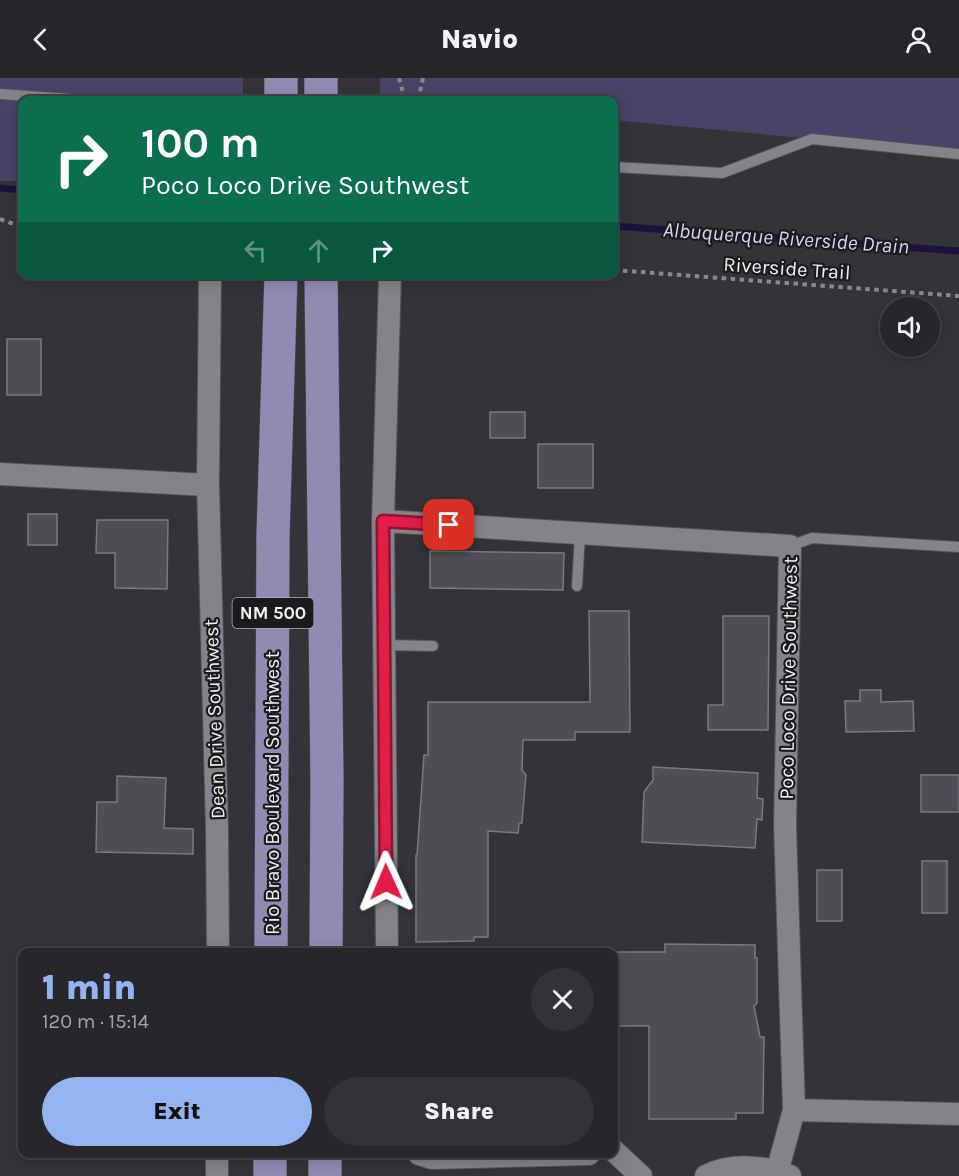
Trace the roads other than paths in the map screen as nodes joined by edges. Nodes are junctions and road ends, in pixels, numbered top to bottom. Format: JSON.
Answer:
{"nodes":[{"id":1,"x":281,"y":78,"type":"edge"},
{"id":2,"x":321,"y":78,"type":"edge"},
{"id":3,"x":0,"y":94,"type":"edge"},
{"id":4,"x":28,"y":96,"type":"edge"},
{"id":5,"x":281,"y":96,"type":"edge"},
{"id":6,"x":321,"y":96,"type":"edge"},
{"id":7,"x":959,"y":154,"type":"edge"},
{"id":8,"x":618,"y":167,"type":"edge"},
{"id":9,"x":210,"y":279,"type":"edge"},
{"id":10,"x":281,"y":279,"type":"edge"},
{"id":11,"x":321,"y":279,"type":"edge"},
{"id":12,"x":390,"y":279,"type":"edge"},
{"id":13,"x":0,"y":474,"type":"edge"},
{"id":14,"x":208,"y":485,"type":"junction"},
{"id":15,"x":383,"y":521,"type":"junction"},
{"id":16,"x":580,"y":534,"type":"junction"},
{"id":17,"x":790,"y":546,"type":"junction"},
{"id":18,"x":959,"y":547,"type":"edge"},
{"id":19,"x":577,"y":586,"type":"dead end"},
{"id":20,"x":384,"y":645,"type":"junction"},
{"id":21,"x":433,"y":645,"type":"dead end"},
{"id":22,"x":218,"y":948,"type":"edge"},
{"id":23,"x":271,"y":948,"type":"edge"},
{"id":24,"x":326,"y":948,"type":"edge"},
{"id":25,"x":387,"y":948,"type":"edge"},
{"id":26,"x":794,"y":1110,"type":"junction"},
{"id":27,"x":959,"y":1114,"type":"edge"},
{"id":28,"x":618,"y":1155,"type":"edge"},
{"id":29,"x":217,"y":1158,"type":"edge"},
{"id":30,"x":270,"y":1158,"type":"edge"},
{"id":31,"x":325,"y":1158,"type":"edge"},
{"id":32,"x":784,"y":1174,"type":"edge"},
{"id":33,"x":217,"y":1176,"type":"edge"},
{"id":34,"x":270,"y":1176,"type":"edge"},
{"id":35,"x":325,"y":1176,"type":"edge"},
{"id":36,"x":641,"y":1176,"type":"edge"},
{"id":37,"x":706,"y":1176,"type":"edge"}],
"edges":[{"from":1,"to":5,"type":"main road"},
{"from":2,"to":6,"type":"main road"},
{"from":3,"to":4,"type":"lane"},
{"from":7,"to":8,"type":"lane"},
{"from":9,"to":14,"type":"street","name":"Dean Drive Southwest"},
{"from":10,"to":23,"type":"main road","name":"Rio Bravo Boulevard Southwest","number":"NM 500"},
{"from":11,"to":24,"type":"main road","number":"NM 500"},
{"from":12,"to":15,"type":"street"},
{"from":13,"to":14,"type":"street"},
{"from":14,"to":22,"type":"street","name":"Dean Drive Southwest"},
{"from":15,"to":16,"type":"street","name":"Poco Loco Drive Southwest"},
{"from":15,"to":20,"type":"street"},
{"from":16,"to":17,"type":"street","name":"Poco Loco Drive Southwest"},
{"from":16,"to":19,"type":"lane"},
{"from":17,"to":18,"type":"lane"},
{"from":17,"to":26,"type":"street","name":"Poco Loco Drive Southwest"},
{"from":20,"to":21,"type":"lane"},
{"from":20,"to":25,"type":"street"},
{"from":26,"to":27,"type":"street"},
{"from":26,"to":32,"type":"street","name":"Poco Loco Drive Southwest"},
{"from":28,"to":36,"type":"street"},
{"from":29,"to":33,"type":"street"},
{"from":30,"to":34,"type":"main road"},
{"from":31,"to":35,"type":"main road"},
{"from":32,"to":37,"type":"street"}]}
